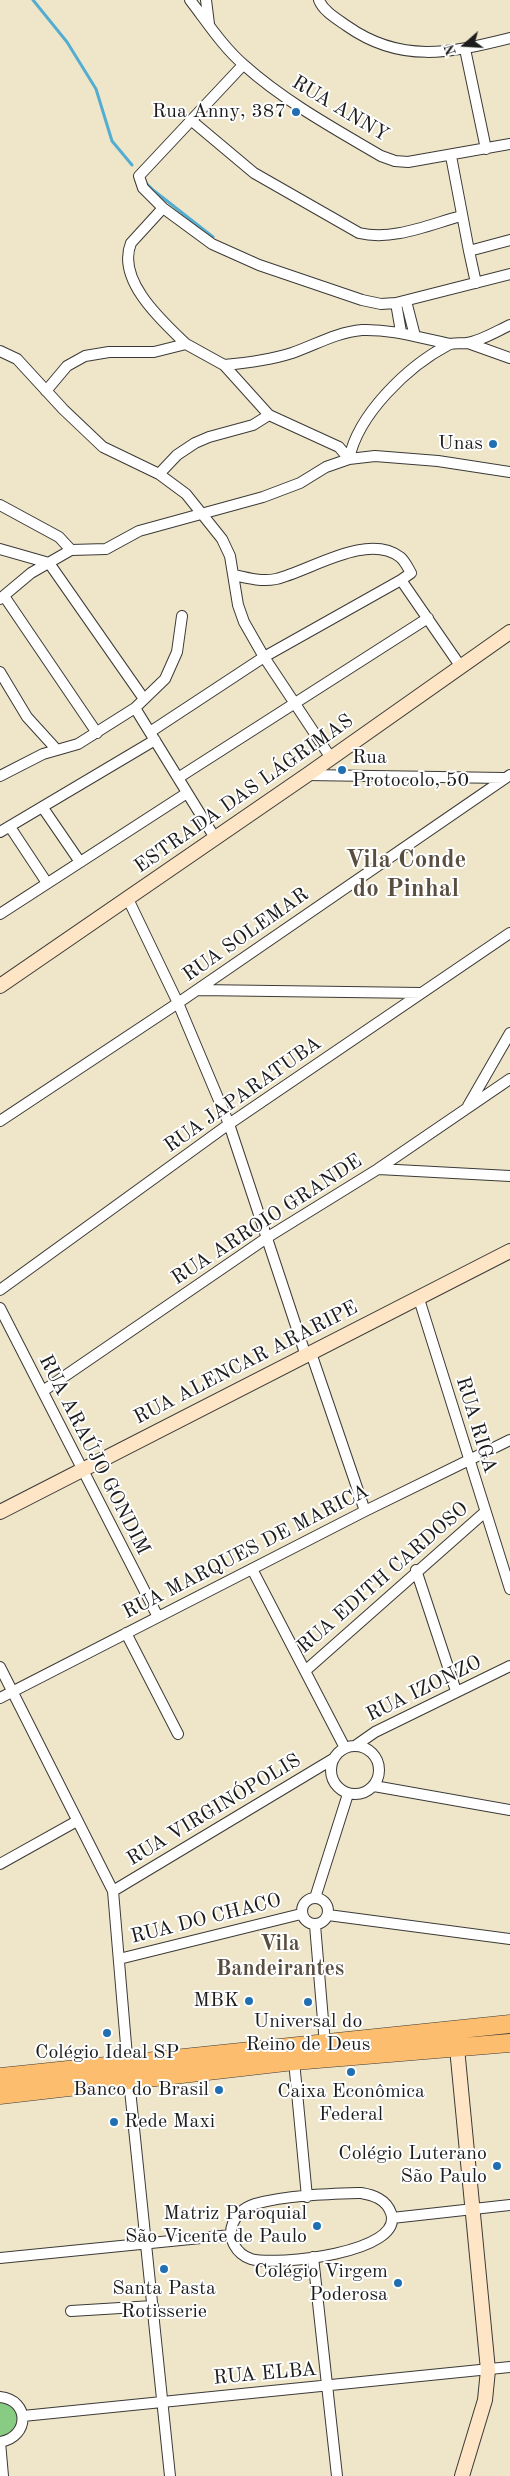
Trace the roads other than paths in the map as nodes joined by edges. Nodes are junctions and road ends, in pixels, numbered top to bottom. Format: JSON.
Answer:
{"nodes":[{"id":1,"x":190,"y":0,"type":"edge"},
{"id":2,"x":206,"y":0,"type":"edge"},
{"id":3,"x":319,"y":0,"type":"edge"},
{"id":4,"x":210,"y":27,"type":"junction"},
{"id":5,"x":510,"y":38,"type":"edge"},
{"id":6,"x":465,"y":49,"type":"junction"},
{"id":7,"x":243,"y":65,"type":"junction"},
{"id":8,"x":192,"y":121,"type":"junction"},
{"id":9,"x":510,"y":144,"type":"edge"},
{"id":10,"x":486,"y":149,"type":"junction"},
{"id":11,"x":450,"y":156,"type":"junction"},
{"id":12,"x":163,"y":208,"type":"junction"},
{"id":13,"x":461,"y":216,"type":"junction"},
{"id":14,"x":510,"y":240,"type":"edge"},
{"id":15,"x":469,"y":251,"type":"junction"},
{"id":16,"x":510,"y":274,"type":"edge"},
{"id":17,"x":476,"y":283,"type":"junction"},
{"id":18,"x":401,"y":302,"type":"junction"},
{"id":19,"x":510,"y":325,"type":"edge"},
{"id":20,"x":401,"y":332,"type":"junction"},
{"id":21,"x":415,"y":336,"type":"junction"},
{"id":22,"x":468,"y":343,"type":"junction"},
{"id":23,"x":186,"y":344,"type":"junction"},
{"id":24,"x":450,"y":344,"type":"junction"},
{"id":25,"x":0,"y":351,"type":"edge"},
{"id":26,"x":510,"y":358,"type":"edge"},
{"id":27,"x":224,"y":365,"type":"junction"},
{"id":28,"x":46,"y":391,"type":"junction"},
{"id":29,"x":269,"y":415,"type":"junction"},
{"id":30,"x":349,"y":459,"type":"junction"},
{"id":31,"x":510,"y":472,"type":"edge"},
{"id":32,"x":159,"y":474,"type":"junction"},
{"id":33,"x":0,"y":505,"type":"edge"},
{"id":34,"x":203,"y":515,"type":"junction"},
{"id":35,"x":0,"y":549,"type":"edge"},
{"id":36,"x":71,"y":550,"type":"junction"},
{"id":37,"x":49,"y":563,"type":"junction"},
{"id":38,"x":234,"y":575,"type":"junction"},
{"id":39,"x":401,"y":580,"type":"junction"},
{"id":40,"x":2,"y":598,"type":"edge"},
{"id":41,"x":182,"y":616,"type":"dead end"},
{"id":42,"x":428,"y":618,"type":"junction"},
{"id":43,"x":510,"y":632,"type":"edge"},
{"id":44,"x":264,"y":657,"type":"junction"},
{"id":45,"x":461,"y":667,"type":"junction"},
{"id":46,"x":0,"y":672,"type":"edge"},
{"id":47,"x":144,"y":699,"type":"junction"},
{"id":48,"x":296,"y":704,"type":"junction"},
{"id":49,"x":135,"y":708,"type":"junction"},
{"id":50,"x":97,"y":733,"type":"junction"},
{"id":51,"x":152,"y":736,"type":"junction"},
{"id":52,"x":57,"y":750,"type":"junction"},
{"id":53,"x":331,"y":758,"type":"junction"},
{"id":54,"x":307,"y":775,"type":"junction"},
{"id":55,"x":0,"y":776,"type":"edge"},
{"id":56,"x":508,"y":777,"type":"edge"},
{"id":57,"x":178,"y":778,"type":"junction"},
{"id":58,"x":187,"y":793,"type":"junction"},
{"id":59,"x":43,"y":808,"type":"junction"},
{"id":60,"x":10,"y":827,"type":"junction"},
{"id":61,"x":0,"y":832,"type":"edge"},
{"id":62,"x":215,"y":838,"type":"junction"},
{"id":63,"x":80,"y":862,"type":"junction"},
{"id":64,"x":47,"y":883,"type":"junction"},
{"id":65,"x":128,"y":899,"type":"junction"},
{"id":66,"x":0,"y":914,"type":"edge"},
{"id":67,"x":510,"y":933,"type":"edge"},
{"id":68,"x":0,"y":986,"type":"edge"},
{"id":69,"x":198,"y":990,"type":"junction"},
{"id":70,"x":421,"y":993,"type":"junction"},
{"id":71,"x":178,"y":1003,"type":"junction"},
{"id":72,"x":510,"y":1033,"type":"edge"},
{"id":73,"x":510,"y":1079,"type":"edge"},
{"id":74,"x":467,"y":1108,"type":"junction"},
{"id":75,"x":0,"y":1122,"type":"edge"},
{"id":76,"x":229,"y":1124,"type":"junction"},
{"id":77,"x":378,"y":1169,"type":"junction"},
{"id":78,"x":510,"y":1176,"type":"edge"},
{"id":79,"x":268,"y":1237,"type":"junction"},
{"id":80,"x":510,"y":1252,"type":"edge"},
{"id":81,"x":0,"y":1290,"type":"edge"},
{"id":82,"x":419,"y":1299,"type":"junction"},
{"id":83,"x":0,"y":1308,"type":"edge"},
{"id":84,"x":4,"y":1326,"type":"edge"},
{"id":85,"x":309,"y":1354,"type":"junction"},
{"id":86,"x":43,"y":1391,"type":"junction"},
{"id":87,"x":510,"y":1440,"type":"edge"},
{"id":88,"x":468,"y":1460,"type":"junction"},
{"id":89,"x":81,"y":1470,"type":"junction"},
{"id":90,"x":364,"y":1511,"type":"junction"},
{"id":91,"x":0,"y":1512,"type":"edge"},
{"id":92,"x":485,"y":1512,"type":"junction"},
{"id":93,"x":252,"y":1569,"type":"junction"},
{"id":94,"x":416,"y":1570,"type":"junction"},
{"id":95,"x":510,"y":1589,"type":"edge"},
{"id":96,"x":158,"y":1616,"type":"junction"},
{"id":97,"x":126,"y":1633,"type":"junction"},
{"id":98,"x":510,"y":1666,"type":"edge"},
{"id":99,"x":0,"y":1667,"type":"edge"},
{"id":100,"x":305,"y":1671,"type":"junction"},
{"id":101,"x":456,"y":1691,"type":"junction"},
{"id":102,"x":12,"y":1692,"type":"junction"},
{"id":103,"x":0,"y":1698,"type":"edge"},
{"id":104,"x":178,"y":1734,"type":"dead end"},
{"id":105,"x":350,"y":1747,"type":"junction"},
{"id":106,"x":333,"y":1759,"type":"junction"},
{"id":107,"x":374,"y":1786,"type":"junction"},
{"id":108,"x":348,"y":1794,"type":"junction"},
{"id":109,"x":510,"y":1810,"type":"edge"},
{"id":110,"x":77,"y":1821,"type":"junction"},
{"id":111,"x":0,"y":1864,"type":"edge"},
{"id":112,"x":113,"y":1891,"type":"junction"},
{"id":113,"x":314,"y":1898,"type":"junction"},
{"id":114,"x":302,"y":1914,"type":"junction"},
{"id":115,"x":328,"y":1915,"type":"junction"},
{"id":116,"x":315,"y":1925,"type":"junction"},
{"id":117,"x":510,"y":1940,"type":"edge"},
{"id":118,"x":119,"y":1959,"type":"junction"},
{"id":119,"x":510,"y":2024,"type":"edge"},
{"id":120,"x":510,"y":2043,"type":"edge"},
{"id":121,"x":325,"y":2044,"type":"junction"},
{"id":122,"x":458,"y":2048,"type":"junction"},
{"id":123,"x":294,"y":2061,"type":"junction"},
{"id":124,"x":128,"y":2072,"type":"junction"},
{"id":125,"x":0,"y":2077,"type":"edge"},
{"id":126,"x":0,"y":2095,"type":"edge"},
{"id":127,"x":307,"y":2196,"type":"junction"},
{"id":128,"x":510,"y":2205,"type":"edge"},
{"id":129,"x":472,"y":2208,"type":"junction"},
{"id":130,"x":392,"y":2218,"type":"junction"},
{"id":131,"x":231,"y":2236,"type":"junction"},
{"id":132,"x":147,"y":2243,"type":"junction"},
{"id":133,"x":313,"y":2257,"type":"junction"},
{"id":134,"x":0,"y":2258,"type":"edge"},
{"id":135,"x":153,"y":2306,"type":"junction"},
{"id":136,"x":71,"y":2311,"type":"dead end"},
{"id":137,"x":510,"y":2367,"type":"edge"},
{"id":138,"x":488,"y":2370,"type":"junction"},
{"id":139,"x":328,"y":2386,"type":"junction"},
{"id":140,"x":0,"y":2397,"type":"edge"},
{"id":141,"x":162,"y":2401,"type":"junction"},
{"id":142,"x":22,"y":2416,"type":"junction"},
{"id":143,"x":0,"y":2442,"type":"edge"},
{"id":144,"x":4,"y":2476,"type":"edge"},
{"id":145,"x":170,"y":2476,"type":"edge"},
{"id":146,"x":337,"y":2476,"type":"edge"},
{"id":147,"x":462,"y":2476,"type":"edge"}],
"edges":[{"from":1,"to":4,"type":"street","name":"RUA ANNY"},
{"from":2,"to":4,"type":"street"},
{"from":3,"to":6,"type":"street"},
{"from":4,"to":7,"type":"street","name":"RUA ANNY"},
{"from":5,"to":6,"type":"street"},
{"from":6,"to":10,"type":"street"},
{"from":7,"to":8,"type":"street"},
{"from":7,"to":11,"type":"street","name":"RUA ANNY"},
{"from":8,"to":12,"type":"street"},
{"from":8,"to":13,"type":"street"},
{"from":9,"to":10,"type":"street","name":"RUA ANNY"},
{"from":10,"to":11,"type":"street","name":"RUA ANNY"},
{"from":11,"to":13,"type":"street"},
{"from":12,"to":18,"type":"street"},
{"from":12,"to":23,"type":"street"},
{"from":13,"to":15,"type":"street"},
{"from":14,"to":15,"type":"street"},
{"from":15,"to":17,"type":"street"},
{"from":16,"to":17,"type":"street"},
{"from":17,"to":18,"type":"street"},
{"from":18,"to":20,"type":"street"},
{"from":18,"to":21,"type":"street"},
{"from":19,"to":22,"type":"street"},
{"from":20,"to":21,"type":"street"},
{"from":20,"to":27,"type":"street"},
{"from":21,"to":24,"type":"street"},
{"from":22,"to":24,"type":"street"},
{"from":22,"to":26,"type":"street"},
{"from":23,"to":27,"type":"street"},
{"from":23,"to":28,"type":"street"},
{"from":24,"to":30,"type":"street"},
{"from":25,"to":28,"type":"street"},
{"from":27,"to":29,"type":"street"},
{"from":28,"to":32,"type":"street"},
{"from":29,"to":30,"type":"street"},
{"from":29,"to":32,"type":"street"},
{"from":30,"to":31,"type":"street"},
{"from":30,"to":34,"type":"street"},
{"from":32,"to":34,"type":"street"},
{"from":33,"to":36,"type":"street"},
{"from":34,"to":36,"type":"street"},
{"from":34,"to":38,"type":"street"},
{"from":35,"to":37,"type":"street"},
{"from":36,"to":37,"type":"street"},
{"from":37,"to":40,"type":"street"},
{"from":37,"to":47,"type":"street"},
{"from":38,"to":39,"type":"street"},
{"from":38,"to":44,"type":"street"},
{"from":39,"to":42,"type":"street"},
{"from":39,"to":44,"type":"street"},
{"from":40,"to":50,"type":"street"},
{"from":41,"to":47,"type":"street"},
{"from":42,"to":45,"type":"street"},
{"from":42,"to":48,"type":"street"},
{"from":43,"to":45,"type":"street","name":"ESTRADA DAS LÁGRIMAS"},
{"from":44,"to":48,"type":"street"},
{"from":44,"to":51,"type":"street"},
{"from":45,"to":53,"type":"street","name":"ESTRADA DAS LÁGRIMAS"},
{"from":46,"to":52,"type":"street"},
{"from":47,"to":49,"type":"street"},
{"from":48,"to":53,"type":"street"},
{"from":48,"to":57,"type":"street"},
{"from":49,"to":50,"type":"street"},
{"from":49,"to":51,"type":"street"},
{"from":50,"to":52,"type":"street"},
{"from":51,"to":57,"type":"street"},
{"from":51,"to":59,"type":"street"},
{"from":52,"to":55,"type":"street"},
{"from":53,"to":54,"type":"street","name":"ESTRADA DAS LÁGRIMAS"},
{"from":54,"to":56,"type":"street"},
{"from":54,"to":62,"type":"street","name":"ESTRADA DAS LÁGRIMAS"},
{"from":56,"to":69,"type":"street","name":"RUA SOLEMAR"},
{"from":57,"to":58,"type":"street"},
{"from":58,"to":62,"type":"street"},
{"from":58,"to":63,"type":"street"},
{"from":59,"to":60,"type":"street"},
{"from":59,"to":63,"type":"street"},
{"from":60,"to":61,"type":"street"},
{"from":60,"to":64,"type":"street"},
{"from":62,"to":65,"type":"street","name":"ESTRADA DAS LÁGRIMAS"},
{"from":63,"to":64,"type":"street"},
{"from":64,"to":66,"type":"street"},
{"from":65,"to":68,"type":"street","name":"ESTRADA DAS LÁGRIMAS"},
{"from":65,"to":71,"type":"street"},
{"from":67,"to":70,"type":"street","name":"RUA JAPARATUBA"},
{"from":69,"to":70,"type":"street"},
{"from":69,"to":71,"type":"street","name":"RUA SOLEMAR"},
{"from":70,"to":76,"type":"street","name":"RUA JAPARATUBA"},
{"from":71,"to":75,"type":"street","name":"RUA SOLEMAR"},
{"from":71,"to":76,"type":"street"},
{"from":72,"to":74,"type":"street"},
{"from":73,"to":74,"type":"street","name":"RUA ARROIO GRANDE"},
{"from":74,"to":77,"type":"street","name":"RUA ARROIO GRANDE"},
{"from":76,"to":79,"type":"street"},
{"from":76,"to":81,"type":"street","name":"RUA JAPARATUBA"},
{"from":77,"to":78,"type":"street"},
{"from":77,"to":79,"type":"street","name":"RUA ARROIO GRANDE"},
{"from":79,"to":85,"type":"street"},
{"from":79,"to":86,"type":"street","name":"RUA ARROIO GRANDE"},
{"from":80,"to":82,"type":"street","name":"RUA ALENCAR ARARIPE"},
{"from":82,"to":85,"type":"street","name":"RUA ALENCAR ARARIPE"},
{"from":82,"to":88,"type":"street","name":"RUA RIGA"},
{"from":83,"to":84,"type":"street","name":"RUA ARAÚJO GONDIM"},
{"from":84,"to":86,"type":"street","name":"RUA ARAÚJO GONDIM"},
{"from":85,"to":89,"type":"street","name":"RUA ALENCAR ARARIPE"},
{"from":85,"to":90,"type":"street"},
{"from":86,"to":89,"type":"street","name":"RUA ARAÚJO GONDIM"},
{"from":87,"to":88,"type":"street","name":"RUA MARQUES DE MARICA"},
{"from":88,"to":90,"type":"street","name":"RUA MARQUES DE MARICA"},
{"from":88,"to":92,"type":"street","name":"RUA RIGA"},
{"from":89,"to":91,"type":"street","name":"RUA ALENCAR ARARIPE"},
{"from":89,"to":96,"type":"street","name":"RUA ARAÚJO GONDIM"},
{"from":90,"to":93,"type":"street","name":"RUA MARQUES DE MARICA"},
{"from":92,"to":94,"type":"street","name":"RUA EDITH CARDOSO"},
{"from":92,"to":95,"type":"street","name":"RUA RIGA"},
{"from":93,"to":96,"type":"street","name":"RUA MARQUES DE MARICA"},
{"from":93,"to":100,"type":"street"},
{"from":94,"to":100,"type":"street","name":"RUA EDITH CARDOSO"},
{"from":94,"to":101,"type":"street"},
{"from":96,"to":97,"type":"street","name":"RUA MARQUES DE MARICA"},
{"from":97,"to":102,"type":"street","name":"RUA MARQUES DE MARICA"},
{"from":97,"to":104,"type":"street"},
{"from":98,"to":101,"type":"street","name":"RUA IZONZO"},
{"from":99,"to":102,"type":"street"},
{"from":100,"to":105,"type":"street"},
{"from":101,"to":105,"type":"street","name":"RUA IZONZO"},
{"from":102,"to":103,"type":"street","name":"RUA MARQUES DE MARICA"},
{"from":102,"to":110,"type":"street"},
{"from":105,"to":106,"type":"street"},
{"from":105,"to":107,"type":"street"},
{"from":106,"to":108,"type":"street"},
{"from":106,"to":112,"type":"street","name":"RUA VIRGINÓPOLIS"},
{"from":107,"to":108,"type":"street"},
{"from":107,"to":109,"type":"street"},
{"from":108,"to":113,"type":"street"},
{"from":110,"to":111,"type":"street"},
{"from":110,"to":112,"type":"street"},
{"from":112,"to":118,"type":"street"},
{"from":113,"to":114,"type":"street"},
{"from":113,"to":115,"type":"street"},
{"from":114,"to":116,"type":"street"},
{"from":114,"to":118,"type":"street","name":"RUA DO CHACO"},
{"from":115,"to":116,"type":"street"},
{"from":115,"to":117,"type":"street"},
{"from":116,"to":121,"type":"street"},
{"from":118,"to":124,"type":"street"},
{"from":119,"to":121,"type":"highway"},
{"from":120,"to":122,"type":"highway"},
{"from":121,"to":124,"type":"highway"},
{"from":122,"to":123,"type":"highway"},
{"from":122,"to":129,"type":"street"},
{"from":123,"to":124,"type":"highway"},
{"from":123,"to":127,"type":"street"},
{"from":124,"to":125,"type":"highway"},
{"from":124,"to":126,"type":"highway"},
{"from":124,"to":132,"type":"street"},
{"from":127,"to":130,"type":"street"},
{"from":127,"to":131,"type":"street"},
{"from":128,"to":129,"type":"street"},
{"from":129,"to":130,"type":"street"},
{"from":129,"to":138,"type":"street"},
{"from":130,"to":133,"type":"street"},
{"from":131,"to":132,"type":"street"},
{"from":131,"to":133,"type":"street"},
{"from":132,"to":134,"type":"street"},
{"from":132,"to":135,"type":"street"},
{"from":133,"to":139,"type":"street"},
{"from":135,"to":136,"type":"street"},
{"from":135,"to":141,"type":"street"},
{"from":137,"to":138,"type":"street","name":"RUA ELBA"},
{"from":138,"to":139,"type":"street","name":"RUA ELBA"},
{"from":138,"to":147,"type":"street"},
{"from":139,"to":141,"type":"street","name":"RUA ELBA"},
{"from":139,"to":146,"type":"street"},
{"from":140,"to":142,"type":"street"},
{"from":141,"to":142,"type":"street","name":"RUA ELBA"},
{"from":141,"to":145,"type":"street"},
{"from":142,"to":143,"type":"street"},
{"from":143,"to":144,"type":"street"}]}
